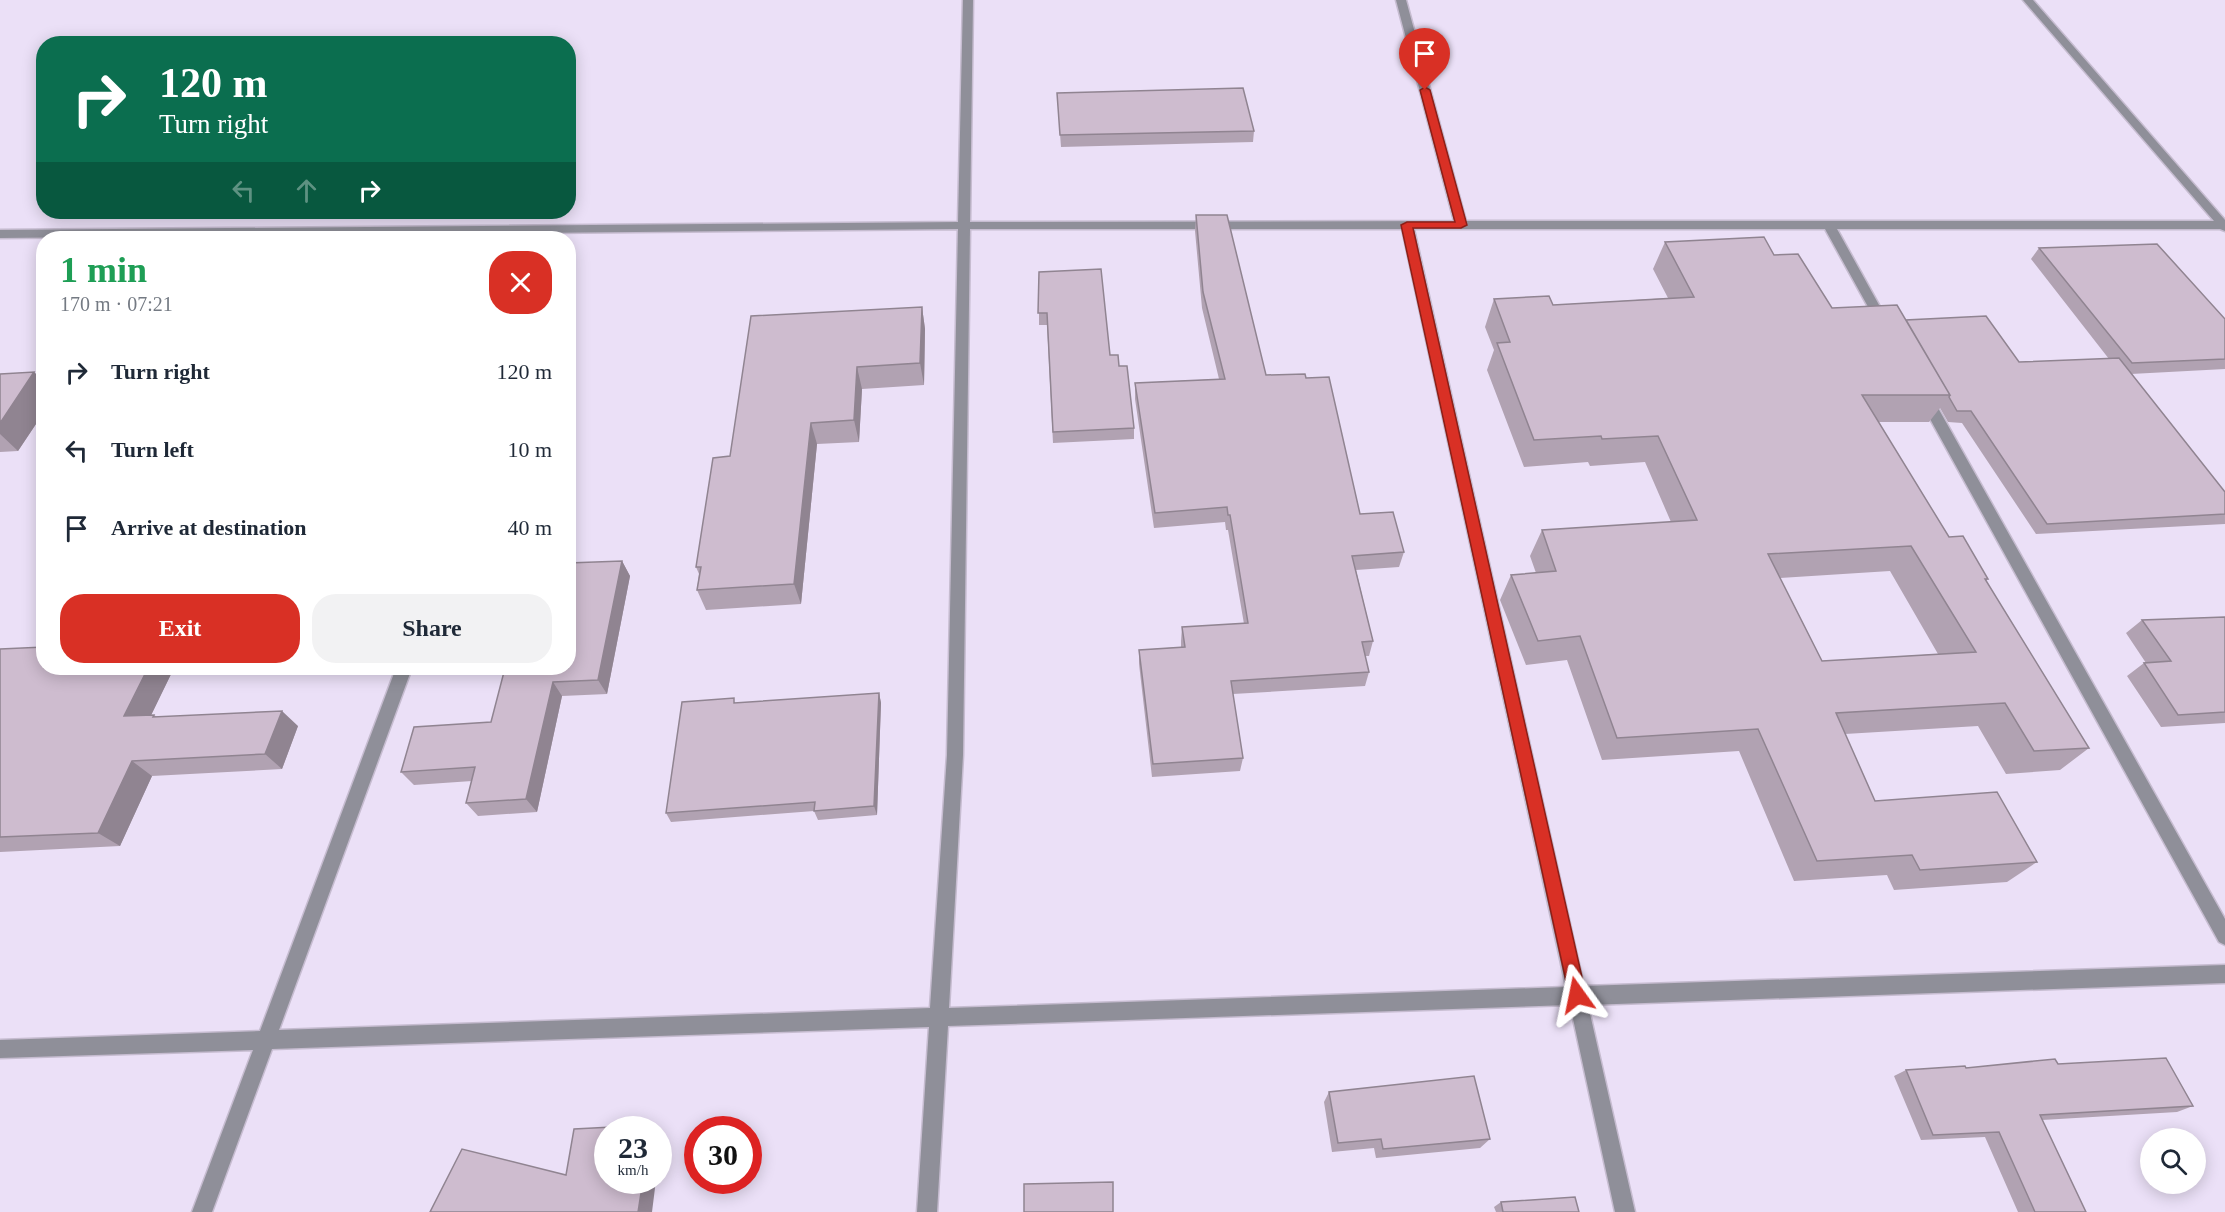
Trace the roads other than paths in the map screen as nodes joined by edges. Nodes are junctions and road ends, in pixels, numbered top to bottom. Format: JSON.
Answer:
{"nodes":[{"id":1,"x":968,"y":0,"type":"edge"},
{"id":2,"x":1401,"y":0,"type":"edge"},
{"id":3,"x":2028,"y":0,"type":"edge"},
{"id":4,"x":964,"y":225,"type":"junction"},
{"id":5,"x":1407,"y":225,"type":"junction"},
{"id":6,"x":1461,"y":225,"type":"junction"},
{"id":7,"x":1829,"y":225,"type":"junction"},
{"id":8,"x":2224,"y":226,"type":"edge"},
{"id":9,"x":0,"y":234,"type":"edge"},
{"id":10,"x":36,"y":234,"type":"edge"},
{"id":11,"x":576,"y":234,"type":"edge"},
{"id":12,"x":1893,"y":340,"type":"edge"},
{"id":13,"x":1916,"y":382,"type":"edge"},
{"id":14,"x":401,"y":675,"type":"edge"},
{"id":15,"x":2225,"y":936,"type":"edge"},
{"id":16,"x":2225,"y":974,"type":"edge"},
{"id":17,"x":1577,"y":995,"type":"junction"},
{"id":18,"x":939,"y":1017,"type":"junction"},
{"id":19,"x":266,"y":1041,"type":"junction"},
{"id":20,"x":0,"y":1049,"type":"edge"},
{"id":21,"x":202,"y":1212,"type":"edge"},
{"id":22,"x":927,"y":1212,"type":"edge"},
{"id":23,"x":1625,"y":1212,"type":"edge"}],
"edges":[{"from":1,"to":4,"type":"street"},
{"from":2,"to":6,"type":"street"},
{"from":3,"to":8,"type":"street"},
{"from":4,"to":5,"type":"street"},
{"from":4,"to":11,"type":"street"},
{"from":4,"to":18,"type":"street"},
{"from":5,"to":6,"type":"street"},
{"from":5,"to":17,"type":"street"},
{"from":6,"to":7,"type":"street"},
{"from":7,"to":8,"type":"street"},
{"from":7,"to":12,"type":"street"},
{"from":9,"to":10,"type":"street"},
{"from":13,"to":15,"type":"street"},
{"from":14,"to":19,"type":"street"},
{"from":16,"to":17,"type":"street"},
{"from":17,"to":18,"type":"street"},
{"from":17,"to":23,"type":"street"},
{"from":18,"to":19,"type":"street"},
{"from":18,"to":22,"type":"street"},
{"from":19,"to":20,"type":"street"},
{"from":19,"to":21,"type":"street"}]}
